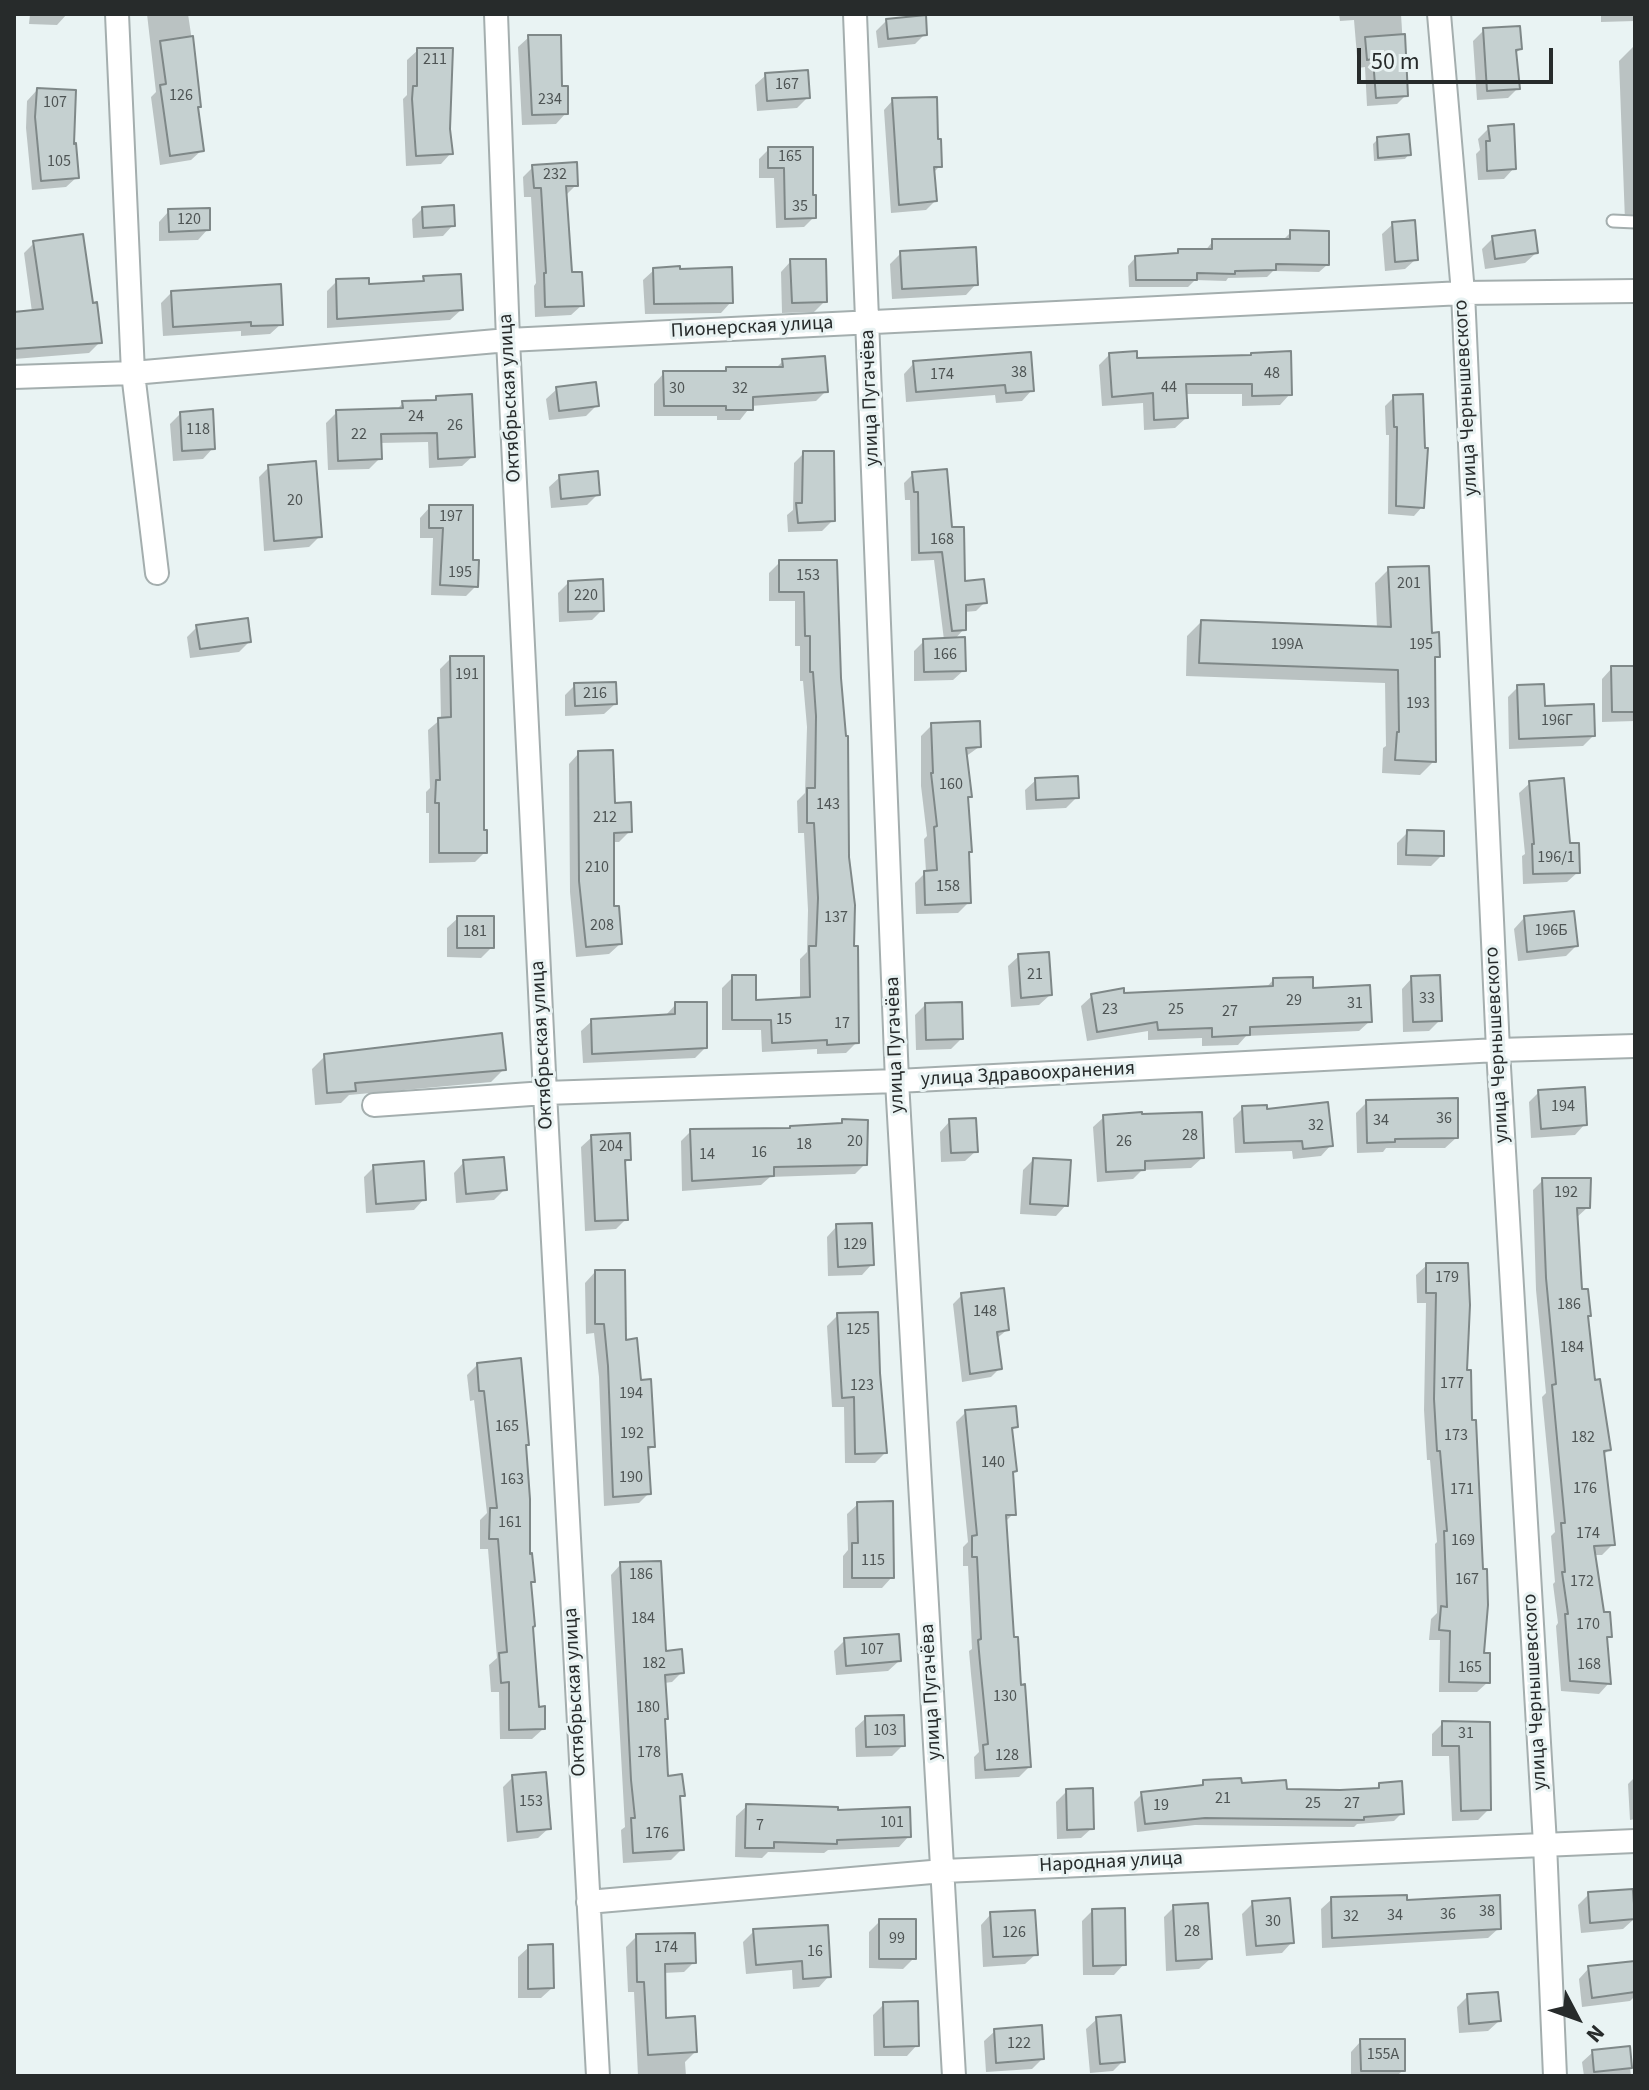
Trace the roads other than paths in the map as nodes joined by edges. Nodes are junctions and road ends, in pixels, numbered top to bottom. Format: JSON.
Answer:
{"nodes":[{"id":1,"x":117,"y":14,"type":"edge"},
{"id":2,"x":496,"y":14,"type":"edge"},
{"id":3,"x":855,"y":14,"type":"edge"},
{"id":4,"x":1439,"y":14,"type":"edge"},
{"id":5,"x":1613,"y":221,"type":"dead end"},
{"id":6,"x":1635,"y":222,"type":"edge"},
{"id":7,"x":1635,"y":291,"type":"edge"},
{"id":8,"x":1463,"y":293,"type":"junction"},
{"id":9,"x":868,"y":322,"type":"junction"},
{"id":10,"x":508,"y":340,"type":"junction"},
{"id":11,"x":133,"y":373,"type":"junction"},
{"id":12,"x":14,"y":377,"type":"edge"},
{"id":13,"x":157,"y":573,"type":"dead end"},
{"id":14,"x":1635,"y":1046,"type":"edge"},
{"id":15,"x":1498,"y":1050,"type":"junction"},
{"id":16,"x":897,"y":1081,"type":"junction"},
{"id":17,"x":545,"y":1093,"type":"junction"},
{"id":18,"x":374,"y":1105,"type":"dead end"},
{"id":19,"x":1635,"y":1841,"type":"edge"},
{"id":20,"x":1545,"y":1844,"type":"junction"},
{"id":21,"x":943,"y":1871,"type":"junction"},
{"id":22,"x":588,"y":1902,"type":"junction"},
{"id":23,"x":598,"y":2076,"type":"edge"},
{"id":24,"x":954,"y":2076,"type":"edge"},
{"id":25,"x":1555,"y":2076,"type":"edge"}],
"edges":[{"from":1,"to":11,"type":"street"},
{"from":2,"to":10,"type":"street","name":"Октябрьская улица"},
{"from":3,"to":9,"type":"street","name":"улица Пугачёва"},
{"from":4,"to":8,"type":"street","name":"улица Чернышевского"},
{"from":5,"to":6,"type":"lane"},
{"from":7,"to":8,"type":"street","name":"Пионерская улица"},
{"from":8,"to":9,"type":"street","name":"Пионерская улица"},
{"from":8,"to":15,"type":"street","name":"улица Чернышевского"},
{"from":9,"to":10,"type":"street","name":"Пионерская улица"},
{"from":9,"to":16,"type":"street","name":"улица Пугачёва"},
{"from":10,"to":11,"type":"street","name":"Пионерская улица"},
{"from":10,"to":17,"type":"street","name":"Октябрьская улица"},
{"from":11,"to":12,"type":"street","name":"Пионерская улица"},
{"from":11,"to":13,"type":"street"},
{"from":14,"to":15,"type":"street","name":"улица Здравоохранения"},
{"from":15,"to":16,"type":"street","name":"улица Здравоохранения"},
{"from":15,"to":20,"type":"street","name":"улица Чернышевского"},
{"from":16,"to":17,"type":"street","name":"улица Здравоохранения"},
{"from":16,"to":21,"type":"street","name":"улица Пугачёва"},
{"from":17,"to":18,"type":"street","name":"улица Здравоохранения"},
{"from":17,"to":22,"type":"street","name":"Октябрьская улица"},
{"from":19,"to":20,"type":"street","name":"Народная улица"},
{"from":20,"to":21,"type":"street","name":"Народная улица"},
{"from":20,"to":25,"type":"street","name":"улица Чернышевского"},
{"from":21,"to":22,"type":"street","name":"Народная улица"},
{"from":21,"to":24,"type":"street","name":"улица Пугачёва"},
{"from":22,"to":23,"type":"street","name":"Октябрьская улица"}]}
